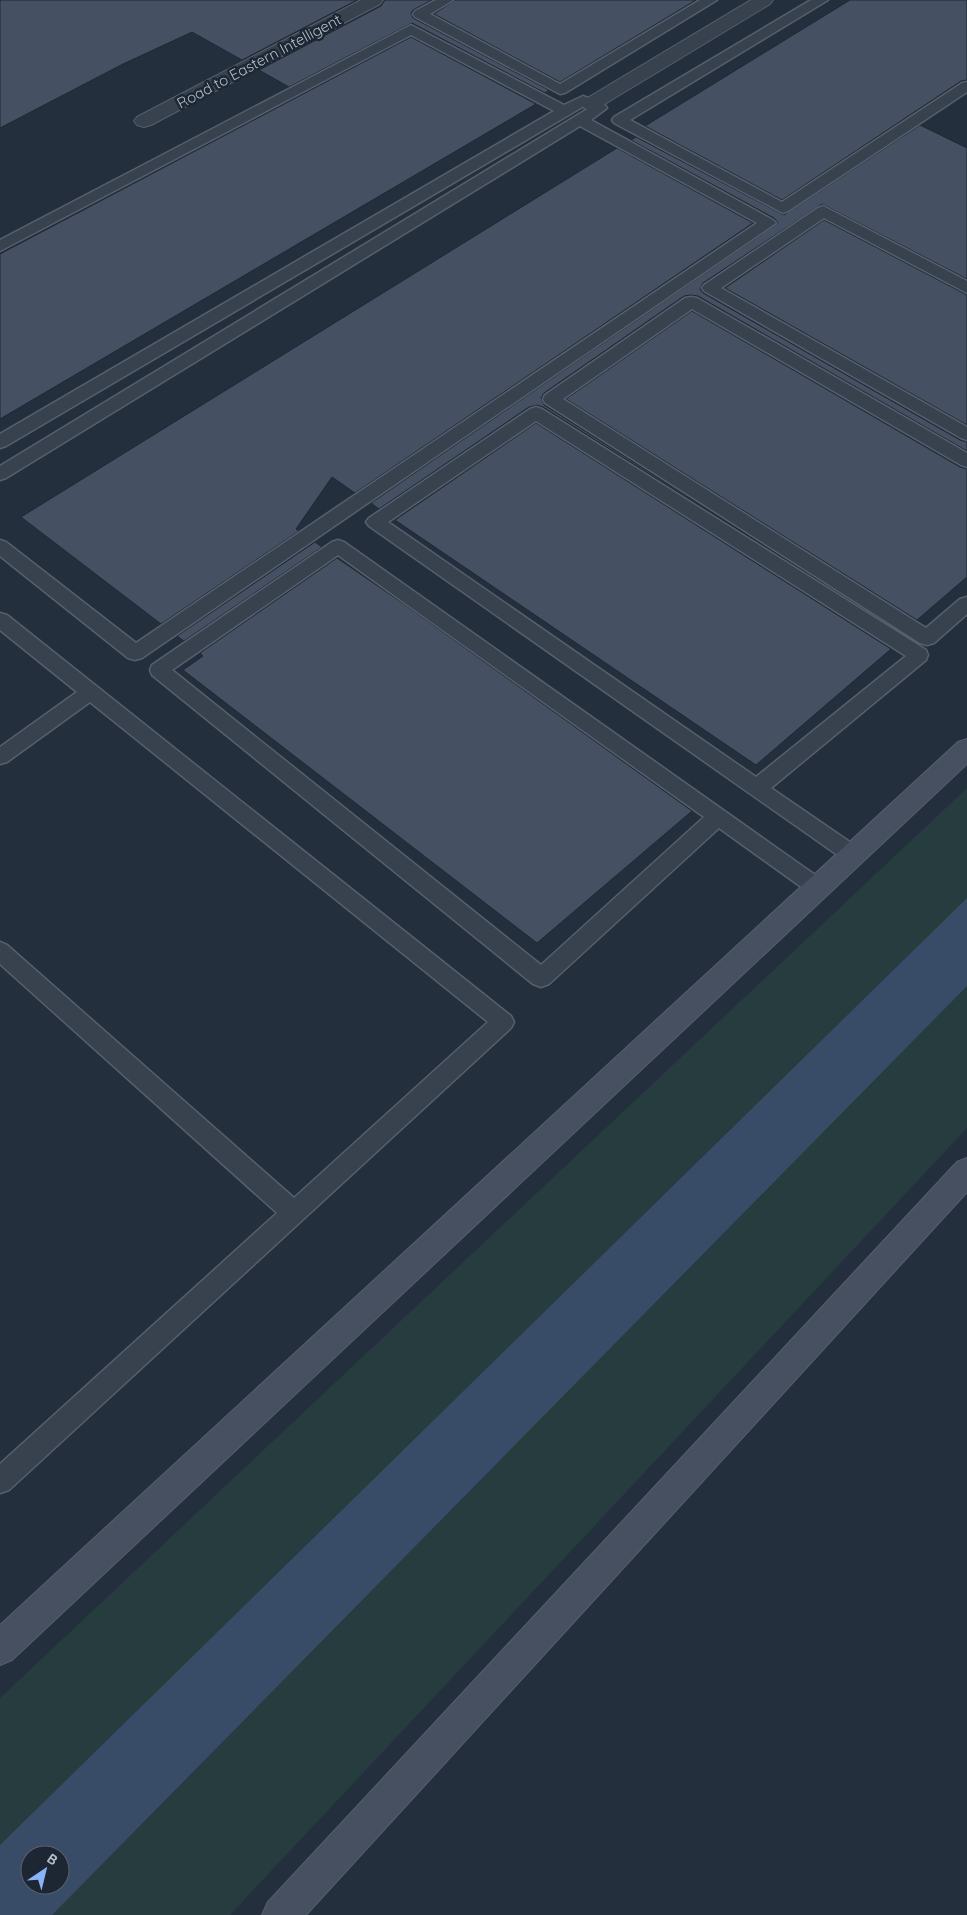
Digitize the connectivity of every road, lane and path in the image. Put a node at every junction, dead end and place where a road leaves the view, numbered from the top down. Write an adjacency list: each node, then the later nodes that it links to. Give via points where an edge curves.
1 (374, 0): 10 (street, Road to Eastern Intelligent)
2 (446, 0): 3 (lane, via 420,14 560,90)
3 (710, 0)
4 (764, 0): 7 (street)
5 (820, 0): 6 (lane, via 620,120 783,208)
6 (967, 86)
7 (591, 104): 8 (lane, via 583,100); 9 (lane, via 600,108)
8 (565, 111): 11 (lane, via 411,30); 14 (lane)
9 (580, 120): 16 (lane); 17 (lane, via 768,223 135,653)
10 (144, 121)
11 (0, 246)
12 (967, 288): 13 (lane, via 823,211 710,288)
13 (967, 434)
14 (0, 442)
15 (967, 461): 18 (lane, via 691,302 551,399 927,638)
16 (0, 474)
17 (0, 546)
18 (967, 604)
19 (0, 620): 20 (lane)
20 (90, 692): 22 (lane); 29 (lane, via 503,1022)
21 (967, 749): 25 (main road)
22 (0, 757)
23 (757, 788): 23 (lane, via 464,585 375,522 536,412 919,655); 25 (lane)
24 (719, 816): 24 (lane, via 338,546 158,670 541,978); 26 (lane)
25 (853, 855): 26 (main road)
26 (818, 888): 31 (main road)
27 (0, 951): 29 (lane)
28 (967, 1171): 32 (main road)
29 (294, 1212): 30 (lane)
30 (0, 1481)
31 (0, 1648)
32 (282, 1915)

